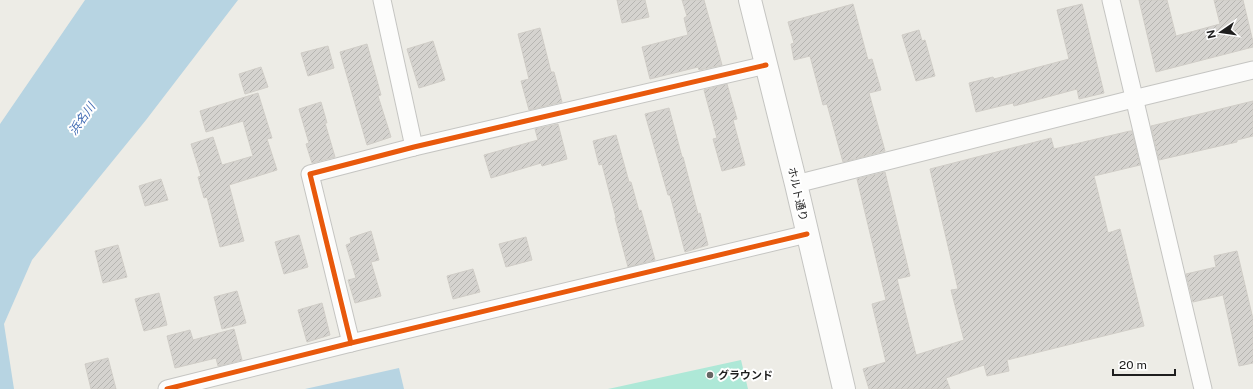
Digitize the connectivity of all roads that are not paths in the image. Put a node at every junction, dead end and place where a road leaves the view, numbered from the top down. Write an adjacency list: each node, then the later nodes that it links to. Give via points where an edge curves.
1 (382, 0): 7 (street)
2 (750, 0): 4 (street, ホルト通り)
3 (1111, 0): 6 (street)
4 (766, 64): 7 (street); 8 (street, ホルト通り)
5 (1253, 70): 6 (street)
6 (1133, 99): 8 (street); 13 (street)
7 (414, 147): 10 (street, via 310,174)
8 (796, 184): 9 (street, ホルト通り)
9 (807, 234): 10 (street); 12 (street, ホルト通り)
10 (351, 343): 11 (street)
11 (167, 389)
12 (844, 389)
13 (1203, 389)

